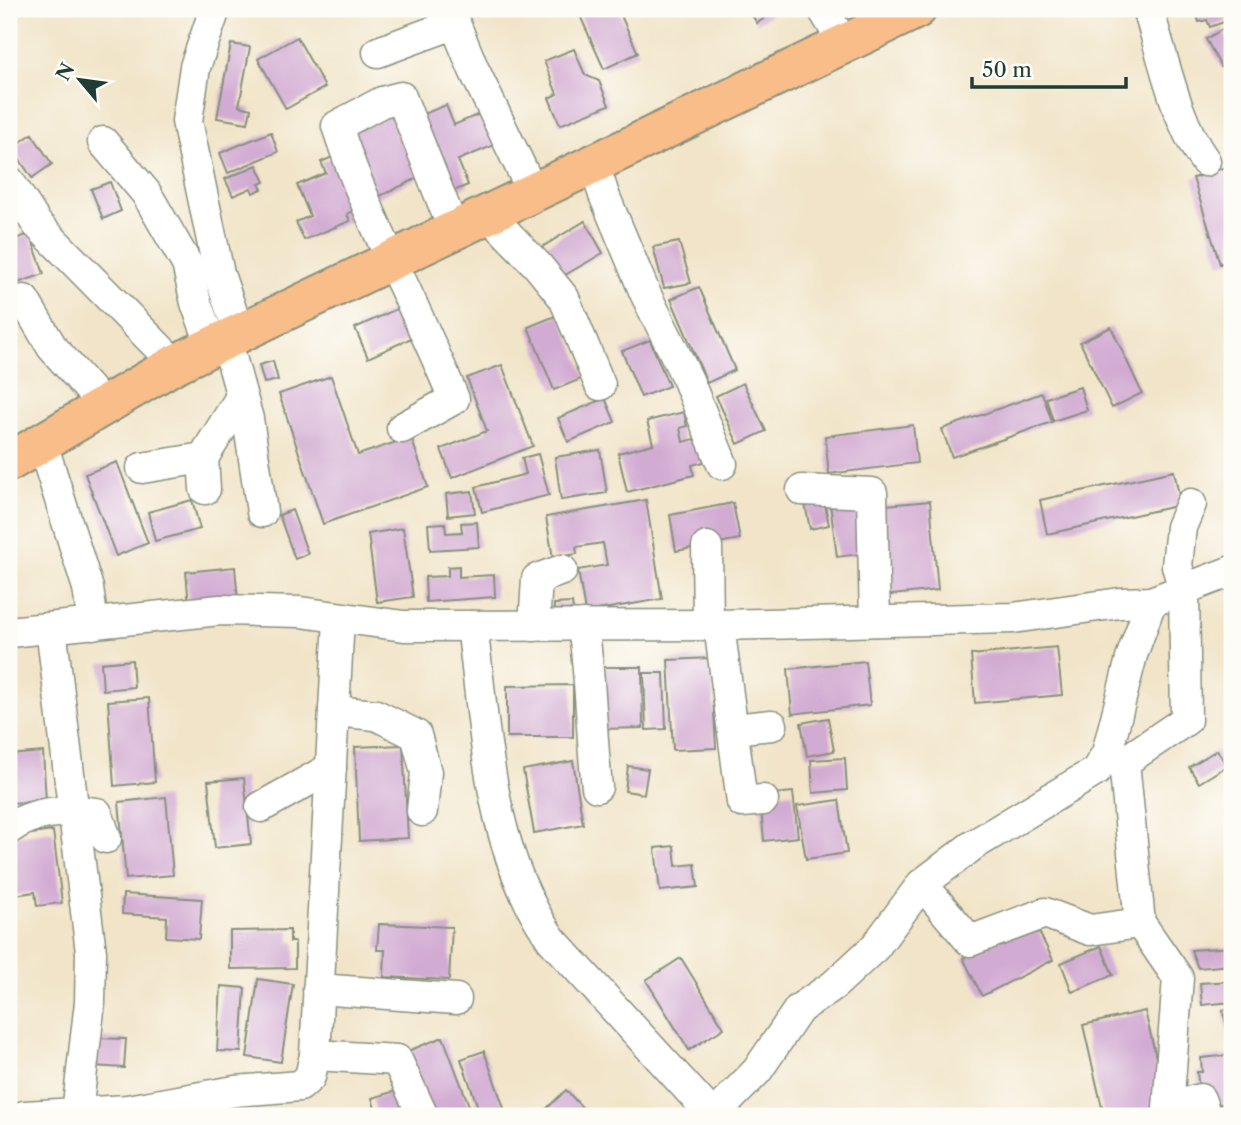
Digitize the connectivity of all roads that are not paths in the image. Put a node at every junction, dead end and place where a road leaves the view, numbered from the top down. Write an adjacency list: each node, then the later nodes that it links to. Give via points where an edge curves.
1 (215, 9): 17 (street, via 195,67 187,121 219,274)
2 (823, 9): 6 (street)
3 (917, 9): 6 (main road)
4 (1148, 9): 9 (street, via 1173,89)
5 (452, 17): 7 (street); 12 (street)
6 (844, 44): 10 (main road)
7 (378, 52)
8 (103, 142): 17 (street, via 146,193 187,264 196,303)
9 (1205, 161)
10 (594, 164): 12 (main road); 26 (street, via 645,293)
11 (9, 181): 18 (street, via 37,224)
12 (533, 193): 13 (main road)
13 (488, 215): 14 (main road); 19 (street, via 564,298)
14 (454, 230): 15 (main road); 15 (street, via 401,97 382,102 337,126)
15 (392, 260): 17 (main road); 22 (street, via 454,399)
16 (24, 300): 21 (street, via 52,347)
17 (226, 339): 18 (main road); 20 (street)
18 (175, 364): 21 (main road)
19 (600, 385)
20 (241, 397): 24 (street); 31 (street)
21 (104, 406): 23 (main road)
22 (402, 428)
23 (42, 443): 25 (main road); 39 (street, via 88,588)
24 (203, 458): 27 (street); 28 (street)
25 (9, 462)
26 (722, 464)
27 (142, 468)
28 (205, 489)
29 (802, 490): 38 (street, via 872,493)
30 (1191, 504): 35 (street, via 1178,543 1177,566)
31 (262, 512)
32 (707, 547): 41 (street)
33 (562, 570): 43 (street, via 537,579)
34 (1232, 571): 35 (street)
35 (1184, 589): 36 (street); 58 (street, via 1185,720 1124,762)
36 (1151, 602): 38 (street, via 1013,618); 57 (street, via 1107,753 1096,771 972,846)
37 (339, 619): 39 (street, via 300,612 220,610); 42 (street, via 404,626); 46 (street)
38 (875, 621): 41 (street)
39 (93, 624): 44 (street)
40 (583, 625): 41 (street); 43 (street); 50 (street)
41 (714, 625): 48 (street)
42 (472, 626): 43 (street); 66 (street, via 499,826 532,911 551,939)
43 (534, 626)
44 (51, 628): 45 (street); 53 (street)
45 (9, 632)
46 (334, 711): 49 (street); 54 (street, via 376,715 416,735 426,772)
47 (772, 725): 48 (street)
48 (733, 729): 51 (street, via 742,802)
49 (331, 768): 52 (street); 59 (street)
50 (597, 787)
51 (763, 800)
52 (261, 807)
53 (73, 810): 55 (street, via 20,821); 56 (street, via 97,813); 62 (street, via 91,952)
54 (422, 811)
55 (9, 829)
56 (106, 838)
57 (922, 884): 58 (street, via 970,941 1045,913 1090,930); 66 (street, via 875,947 834,985 799,1009 757,1071)
58 (1140, 923): 67 (street, via 1178,978 1168,1108 1200,1099)
59 (318, 989): 60 (street); 61 (street)
60 (456, 999)
61 (315, 1055): 63 (street, via 310,1077 300,1086 235,1091); 65 (street, via 397,1060)
62 (77, 1113): 63 (street); 64 (street)
63 (127, 1113)
64 (24, 1116)
65 (423, 1116)
66 (713, 1116)
67 (1206, 1116)

